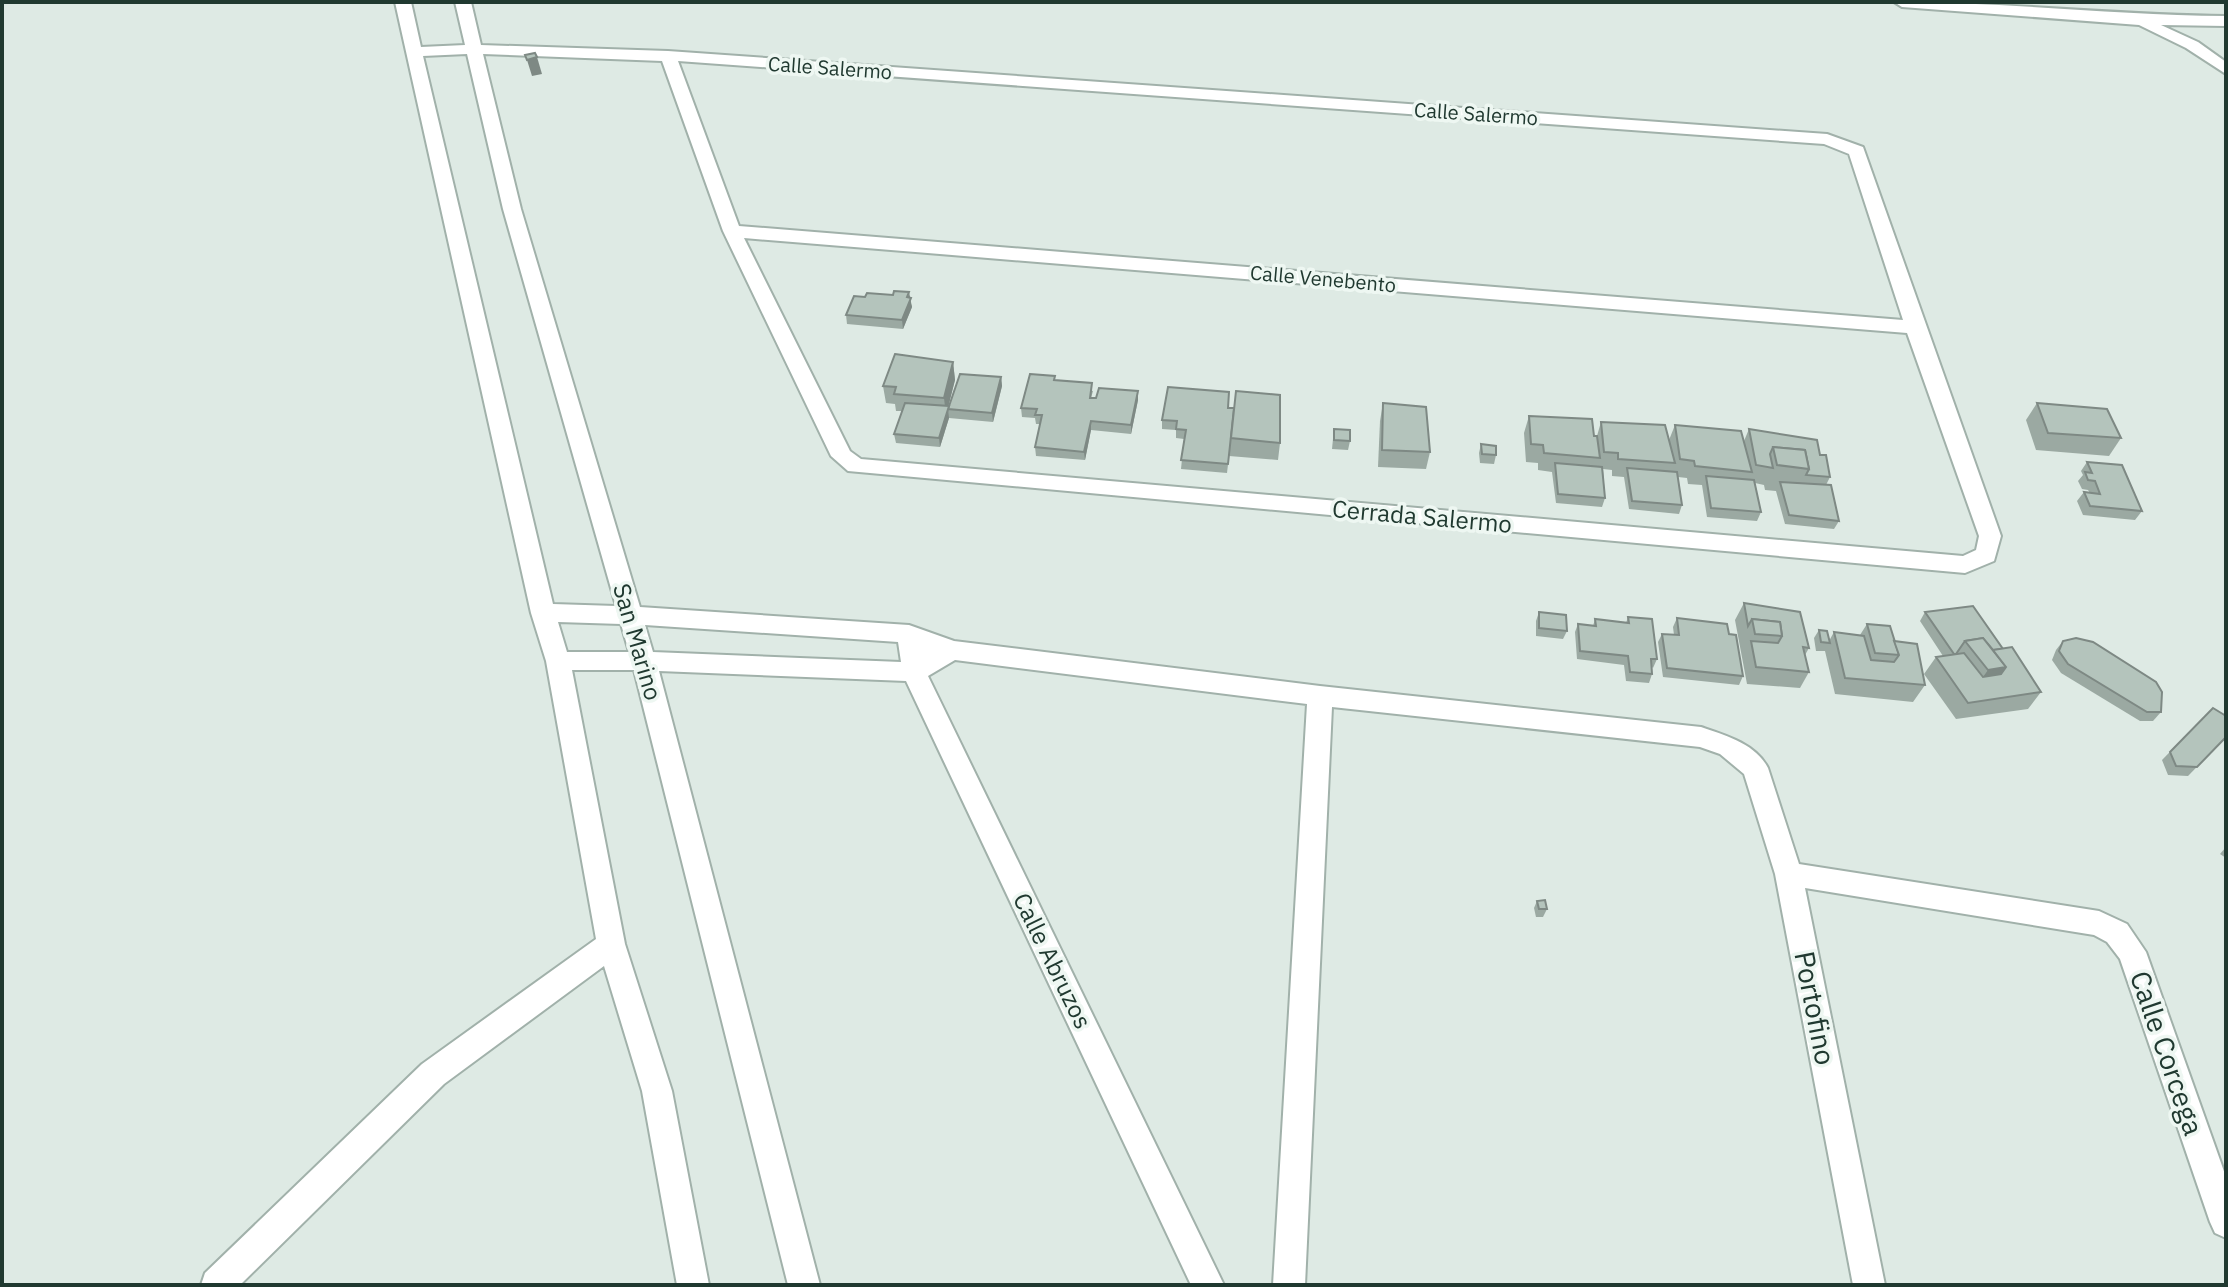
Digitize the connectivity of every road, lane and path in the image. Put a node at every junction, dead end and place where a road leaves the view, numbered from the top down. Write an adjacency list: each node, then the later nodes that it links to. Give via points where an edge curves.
1 (403, 2): 7 (street)
2 (463, 2): 6 (street, San Marino)
3 (1902, 2): 4 (street)
4 (2137, 20): 5 (street); 9 (street, via 2192,45)
5 (2226, 21)
6 (474, 49): 7 (street, Calle Salermo); 8 (street, Calle Salermo); 14 (street, San Marino, via 512,209)
7 (415, 52): 13 (street)
8 (668, 56): 10 (street); 11 (street, Calle Salermo, via 1827,139 1857,151)
9 (2226, 69)
10 (732, 231): 11 (street, Calle Venebento); 12 (street, Cerrada Salermo, via 842,456 856,466 1965,565)
11 (1915, 327): 12 (street, Calle Salermo, via 1990,536)
12 (1986, 555)
13 (543, 613): 14 (street); 17 (street)
14 (629, 615): 15 (street); 18 (street, San Marino)
15 (909, 634): 16 (street); 19 (street, Calle Abruzos)
16 (952, 650): 19 (street); 20 (street)
17 (558, 661): 18 (street); 22 (street)
18 (644, 661): 19 (street); 26 (street, San Marino)
19 (914, 672): 27 (street, Calle Abruzos)
20 (1320, 696): 21 (street, Portofino, via 1701,737 1729,747 1755,768); 28 (street)
21 (1789, 874): 23 (street, Calle Corcega, via 2099,923 2117,933 2132,952); 29 (street, Portofino)
22 (611, 944): 24 (street, via 433,1074); 25 (street, via 657,1091)
23 (2226, 1222)
24 (217, 1285)
25 (693, 1285)
26 (804, 1285)
27 (1208, 1285)
28 (1289, 1285)
29 (1869, 1285)

